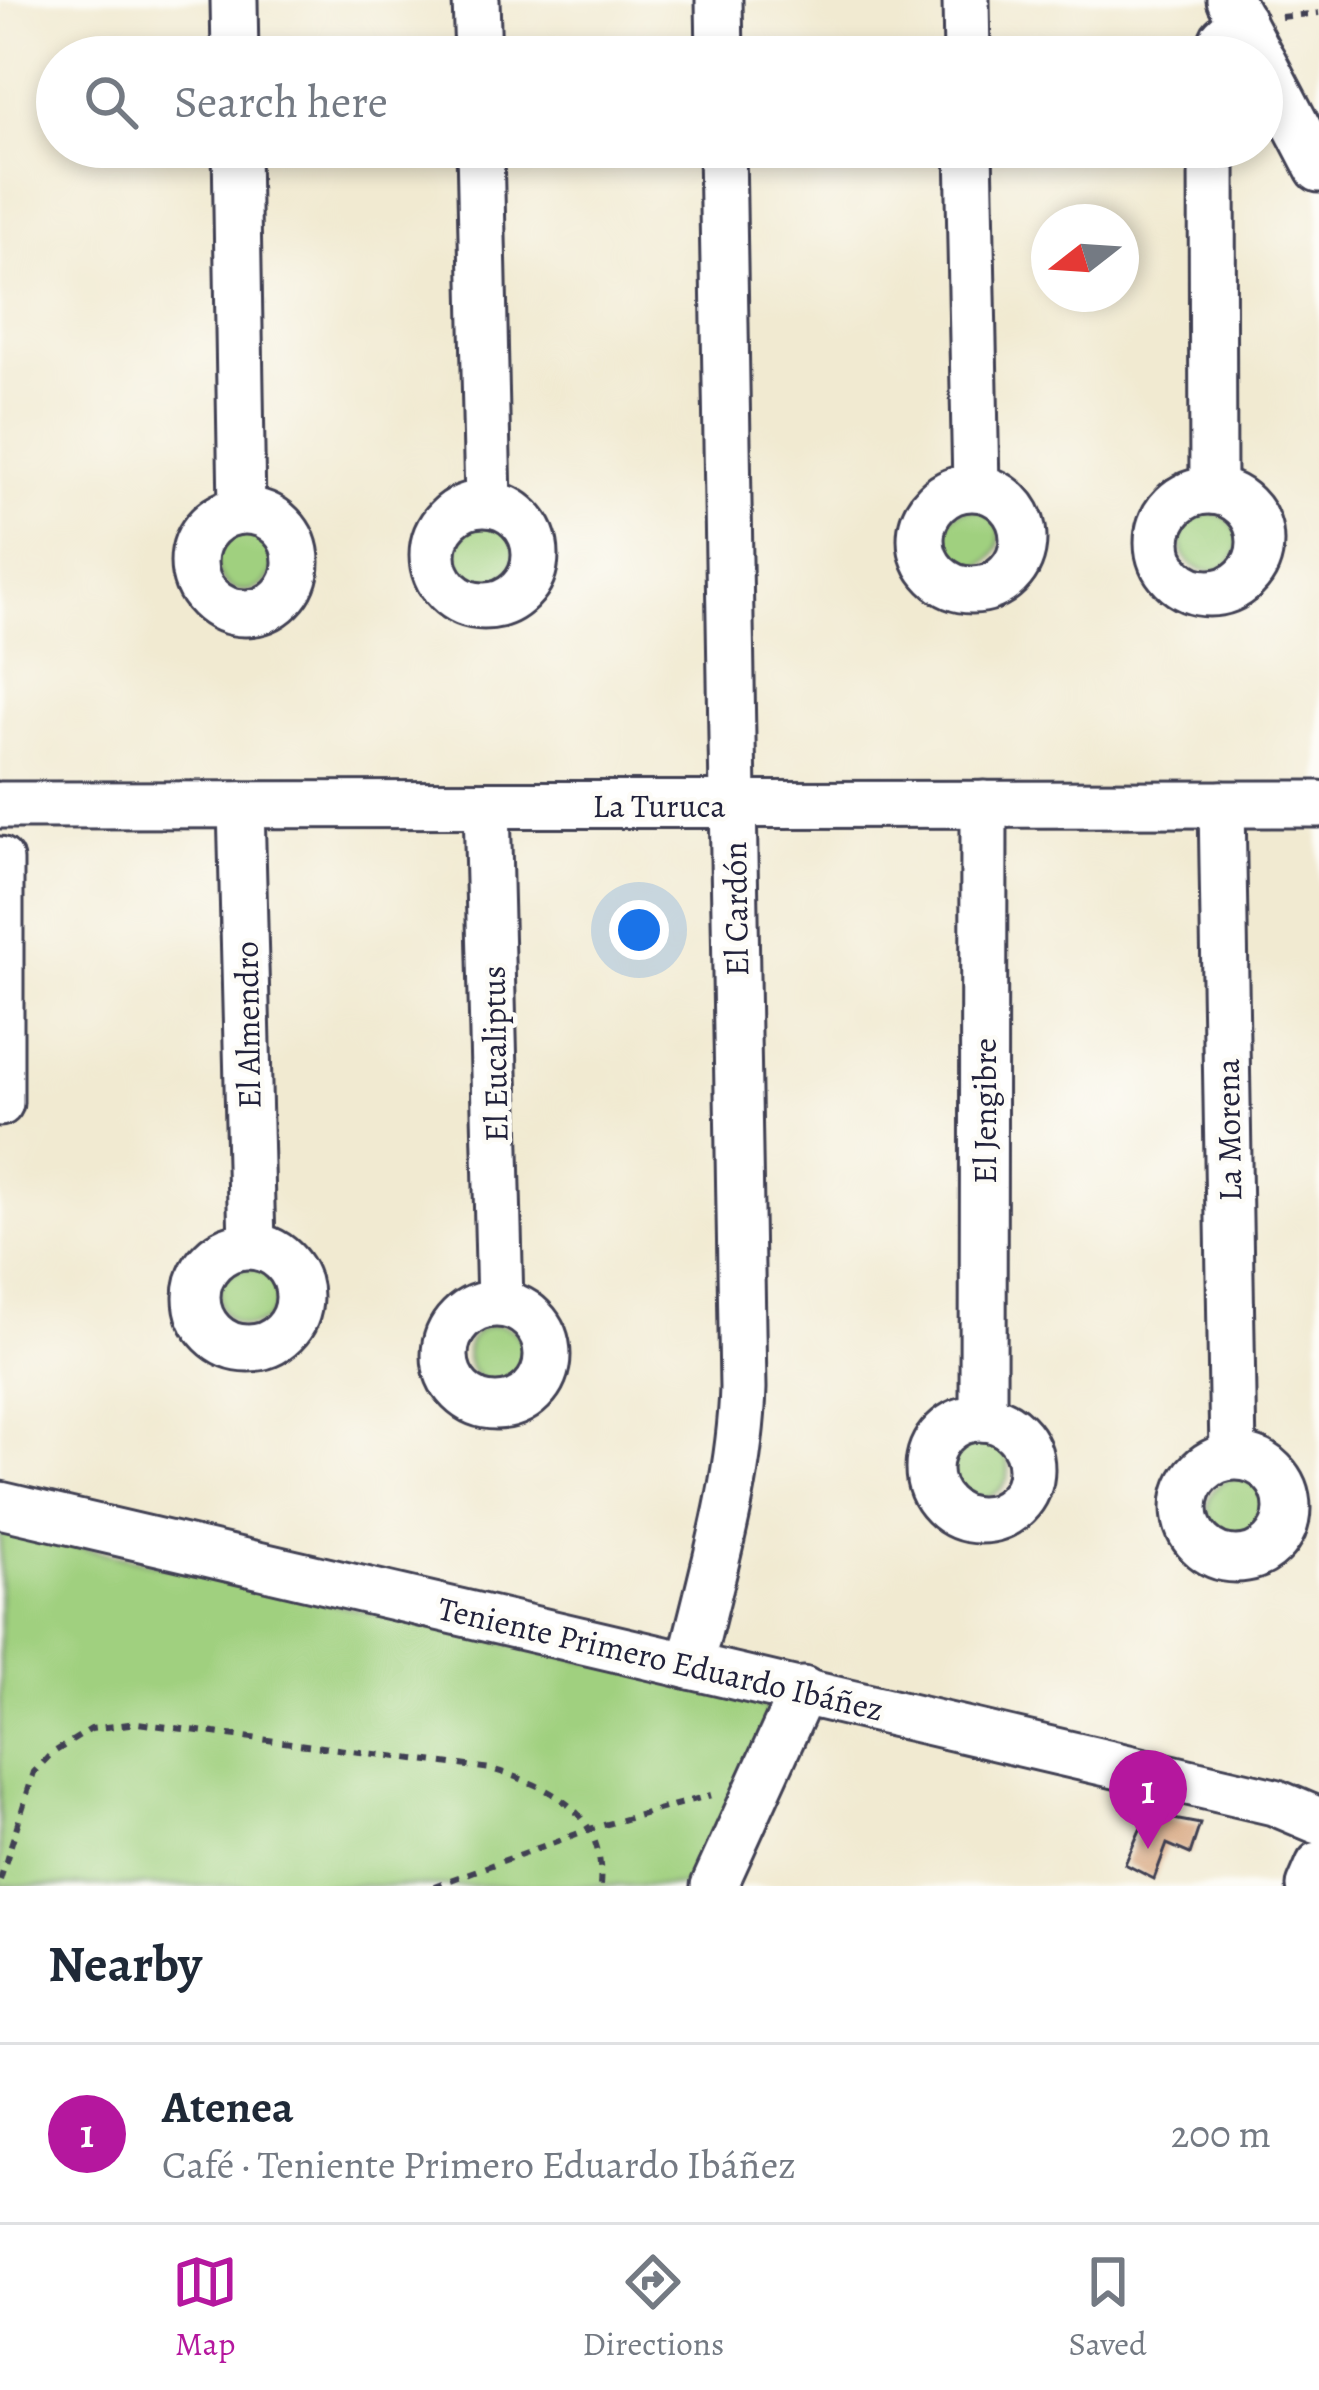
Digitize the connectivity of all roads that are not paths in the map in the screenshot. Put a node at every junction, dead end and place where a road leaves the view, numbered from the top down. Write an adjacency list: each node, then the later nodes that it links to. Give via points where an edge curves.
1 (234, 0): 5 (street)
2 (476, 0): 6 (street)
3 (719, 0): 7 (street)
4 (966, 0): 8 (street)
5 (235, 36)
6 (477, 36)
7 (720, 36)
8 (967, 36)
9 (1283, 109): 15 (street)
10 (236, 168): 19 (street)
11 (480, 168): 18 (street)
12 (722, 168): 25 (street, El Cardón)
13 (969, 168): 16 (street)
14 (1212, 168): 17 (street)
15 (1319, 170)
16 (976, 488)
17 (1214, 490)
18 (488, 503)
19 (242, 510)
20 (1222, 804): 21 (street, La Turuca); 26 (street, La Turuca); 32 (street, La Morena)
21 (1319, 804)
22 (0, 805): 23 (street, La Turuca)
23 (241, 805): 24 (street, La Turuca); 29 (street, El Almendro)
24 (488, 805): 25 (street, La Turuca); 30 (street, El Eucaliptus)
25 (732, 805): 26 (street, La Turuca); 34 (street, El Cardón, via 742,1431)
26 (984, 805): 31 (street, El Jengibre)
27 (0, 860): 28 (street)
28 (0, 1103)
29 (252, 1246)
30 (500, 1303)
31 (983, 1418)
32 (1233, 1456)
33 (0, 1505): 34 (street, Teniente Primero Eduardo Ibáñez)
34 (690, 1666): 35 (street, Teniente Primero Eduardo Ibáñez)
35 (802, 1690): 36 (street, Teniente Primero Eduardo Ibáñez, via 1274,1802); 38 (street)
36 (1319, 1821)
37 (1319, 1865): 39 (street)
38 (714, 1886)
39 (1310, 1886)

